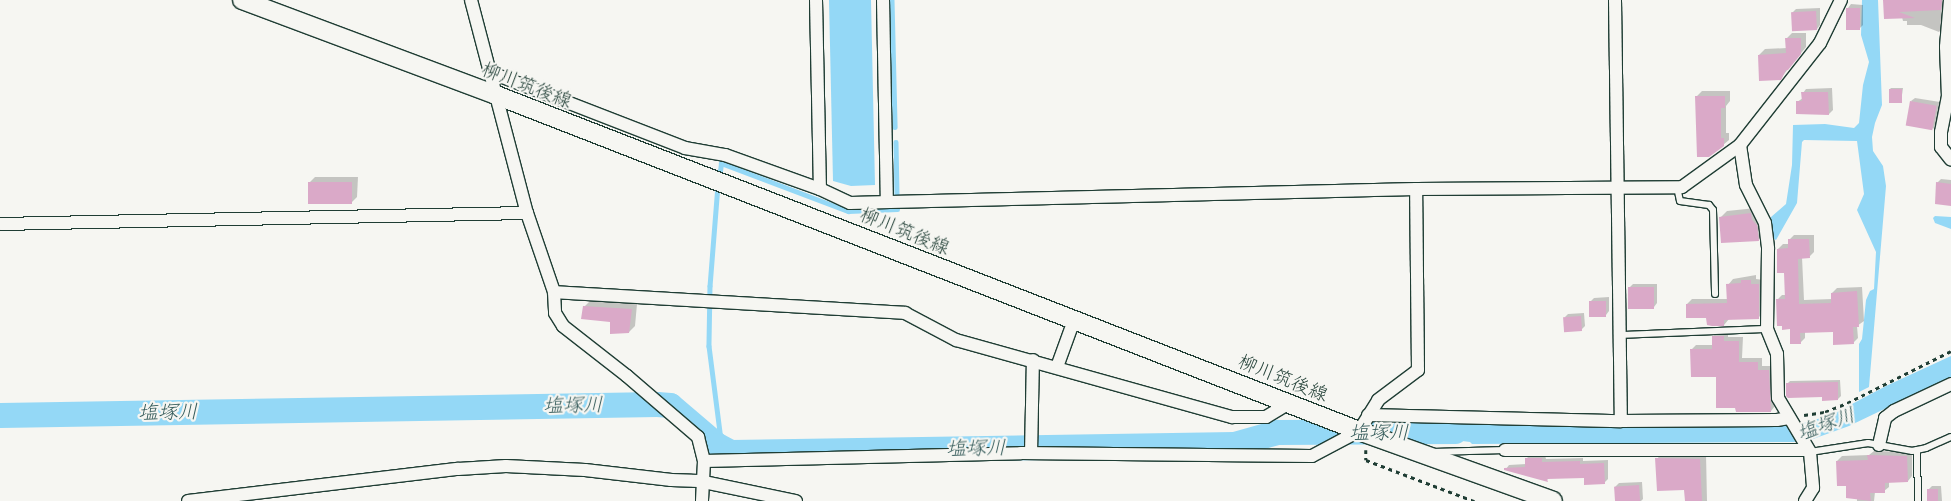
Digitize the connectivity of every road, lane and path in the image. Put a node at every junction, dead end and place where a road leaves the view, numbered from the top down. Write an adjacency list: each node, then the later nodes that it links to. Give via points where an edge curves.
1 (242, 0): 9 (main road, 柳川筑後線)
2 (471, 0): 8 (street)
3 (816, 0): 13 (street)
4 (883, 0): 16 (street)
5 (1615, 0): 14 (street)
6 (1841, 0): 10 (street, via 1820,42)
7 (1950, 0): 11 (street, via 1946,47 1948,96 1941,147)
8 (492, 73): 9 (street); 13 (street, via 685,148 725,155)
9 (496, 95): 17 (street); 21 (main road, 柳川筑後線)
10 (1740, 145): 12 (street, via 1700,176); 22 (street, via 1746,185 1765,223 1768,249)
11 (1951, 160)
12 (1677, 187): 14 (street); 20 (lane, via 1680,201 1709,205 1713,210)
13 (820, 188): 16 (street, via 850,203)
14 (1619, 188): 15 (street); 23 (street)
15 (1416, 189): 16 (street); 29 (street, via 1418,370 1378,400)
16 (886, 202)
17 (527, 213): 18 (street); 19 (street)
18 (0, 224)
19 (554, 292): 25 (street, via 905,313 956,340); 40 (street, via 555,313 563,326 698,437)
20 (1715, 294)
21 (1074, 320): 26 (street); 28 (main road, 柳川筑後線)
22 (1767, 329): 23 (lane); 30 (street, via 1777,354 1778,398)
23 (1621, 335): 31 (street)
24 (1951, 351): 30 (path, via 1840,406)
25 (1033, 360): 26 (street); 39 (street)
26 (1057, 367): 28 (street, via 1232,417 1266,418)
27 (1951, 384): 34 (street, via 1885,418)
28 (1289, 403): 32 (main road, 柳川筑後線)
29 (1368, 415): 31 (street); 32 (street)
30 (1791, 420): 31 (street); 35 (street)
31 (1621, 421)
32 (1363, 432): 38 (main road, 柳川筑後線); 39 (street, via 1312,456); 45 (path, via 1366,460)
33 (1951, 437): 37 (lane)
34 (1879, 445): 35 (lane, via 1868,443); 37 (lane)
35 (1808, 449): 36 (street); 47 (street, via 1812,488)
36 (1505, 450): 38 (lane)
37 (1917, 450): 48 (lane)
38 (1416, 452): 46 (main road, 柳川筑後線)
39 (1031, 453): 40 (street)
40 (704, 461): 41 (street)
41 (703, 482): 42 (street, via 506,466); 43 (street); 44 (street)
42 (188, 501)
43 (702, 501)
44 (796, 501)
45 (1474, 501)
46 (1553, 501)
47 (1805, 501)
48 (1918, 501)

